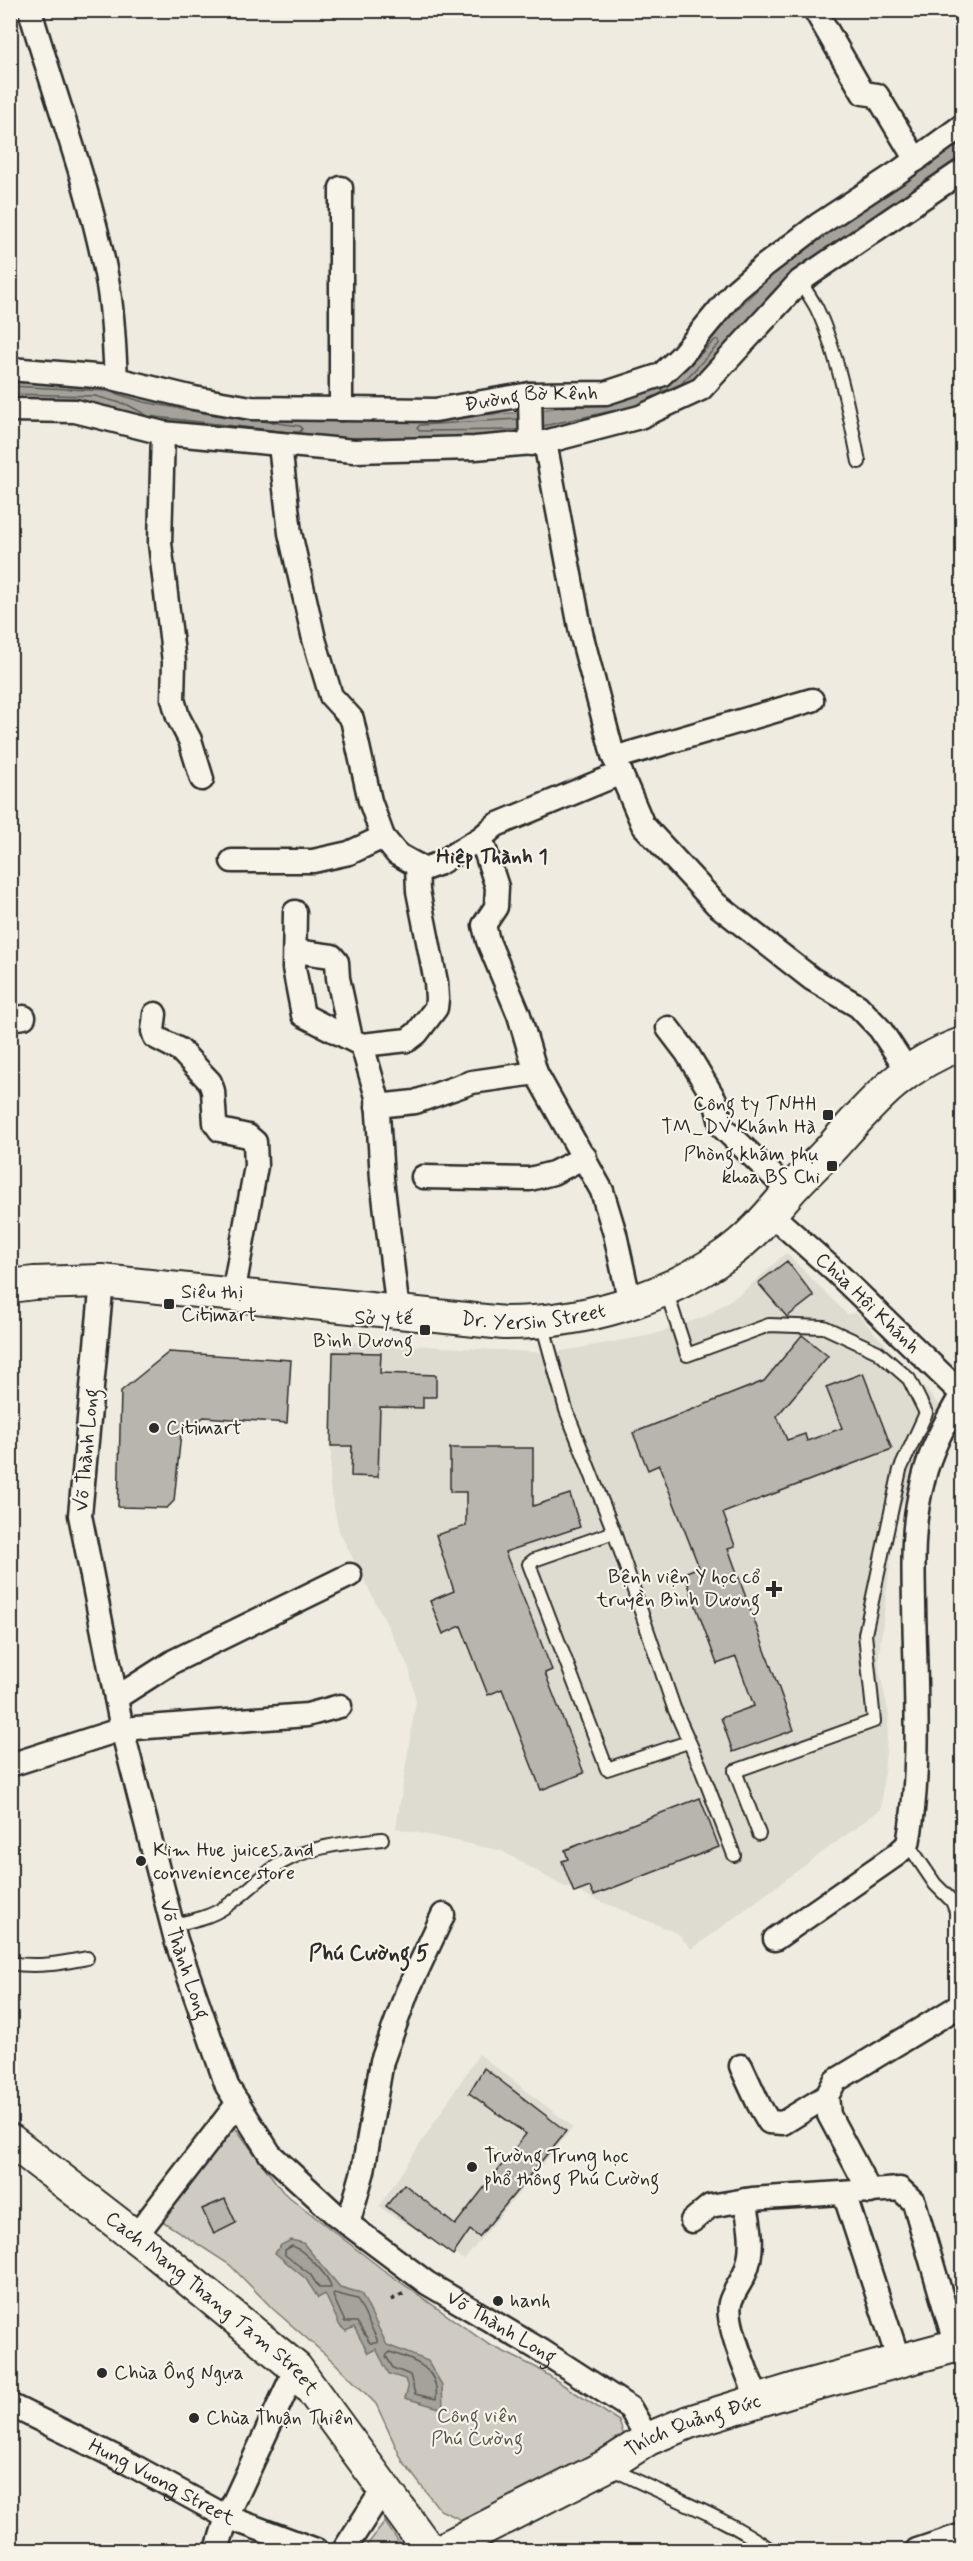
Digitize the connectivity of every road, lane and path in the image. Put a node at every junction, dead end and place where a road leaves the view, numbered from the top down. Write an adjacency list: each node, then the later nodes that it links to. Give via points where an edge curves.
1 (30, 10): 9 (street, via 92,213 106,274)
2 (815, 10): 4 (street, via 863,93 877,94)
3 (963, 126): 4 (street, Đường Bờ Kênh)
4 (916, 160): 10 (street, Đường Bờ Kênh, via 764,266 735,291 661,375 606,393)
5 (963, 171): 7 (street)
6 (341, 188): 12 (street)
7 (800, 281): 14 (street, via 701,389 640,417); 16 (lane, via 817,308 829,343)
8 (10, 369): 9 (street, Đường Bờ Kênh)
9 (116, 379): 12 (street, Đường Bờ Kênh, via 251,408)
10 (530, 399): 12 (street, Đường Bờ Kênh, via 435,410); 14 (street)
11 (10, 410): 13 (street, via 75,411)
12 (340, 410)
13 (163, 433): 15 (street); 19 (street, via 160,543 174,662 173,699)
14 (536, 441): 15 (street, via 475,448 354,451); 18 (street)
15 (280, 445): 20 (street, via 290,533 314,639 332,696 352,719 370,801)
16 (859, 462)
17 (812, 700): 18 (street)
18 (617, 765): 21 (street, via 496,825); 30 (street, via 643,825 716,904 813,979 858,1006 880,1029)
19 (202, 779)
20 (383, 837): 22 (street, via 349,853 313,861); 23 (street, via 397,854)
21 (481, 838): 23 (street, via 438,864 424,869); 31 (street, via 497,887 496,907 484,925 519,1015)
22 (232, 861)
23 (417, 865): 28 (street, via 418,891 436,981 436,1008 408,1040)
24 (295, 912): 25 (street)
25 (295, 951): 28 (street, via 294,968 303,1015); 28 (street, via 332,956 337,963)
26 (155, 1014): 39 (street, via 156,1037 180,1050 210,1082 215,1123 220,1130 248,1136 255,1142 256,1166)
27 (668, 1028): 35 (street, Chùa Hội Khánh, via 715,1100 722,1127)
28 (357, 1042): 32 (street)
29 (963, 1044): 30 (main road, Dr. Yersin Street, via 937,1053)
30 (908, 1071): 35 (main road, Dr. Yersin Street, via 883,1091)
31 (536, 1073): 32 (street, via 483,1079 415,1102); 33 (street)
32 (377, 1106): 41 (street)
33 (585, 1157): 34 (street, via 530,1179); 40 (street, via 602,1191)
34 (423, 1177)
35 (780, 1203): 38 (main road, Dr. Yersin Street, via 728,1253); 43 (street, Chùa Hội Khánh, via 837,1274)
36 (102, 1281): 37 (main road, Dr. Yersin Street); 39 (main road, Dr. Yersin Street); 46 (street, Võ Thành Long, via 80,1515)
37 (10, 1286)
38 (666, 1290): 40 (main road, Dr. Yersin Street); 51 (lane, via 687,1355 769,1325 824,1327 878,1352 909,1379 926,1413 900,1470 865,1634 874,1721 735,1772)
39 (233, 1295): 41 (main road, Dr. Yersin Street)
40 (630, 1303): 42 (main road, Dr. Yersin Street)
41 (398, 1312): 42 (main road, Dr. Yersin Street)
42 (543, 1323): 44 (lane, via 566,1410)
43 (962, 1394): 53 (street, via 940,1433 923,1480 915,1523 915,1769)
44 (614, 1532): 49 (lane); 49 (lane, via 529,1564 607,1769)
45 (350, 1575): 46 (street, via 174,1660)
46 (116, 1698): 48 (street, Võ Thành Long)
47 (340, 1706): 48 (street, via 308,1715)
48 (122, 1729): 50 (street); 56 (street, Võ Thành Long)
49 (688, 1742): 54 (lane)
50 (10, 1765)
51 (759, 1834)
52 (382, 1839): 56 (lane, via 318,1847 302,1853 268,1872 210,1916)
53 (908, 1844): 57 (street); 60 (lane, via 956,1911)
54 (734, 1855)
55 (443, 1916): 69 (street, via 407,1992 382,2061 363,2171)
56 (172, 1925): 63 (street, Võ Thành Long, via 227,2086)
57 (775, 1939)
58 (87, 1958): 59 (lane, via 46,1965)
59 (11, 1963)
60 (956, 2008): 62 (street, via 836,2081)
61 (741, 2066): 62 (street, via 769,2122 783,2123)
62 (827, 2096): 65 (street, via 829,2115)
63 (238, 2103): 69 (street, Võ Thành Long, via 270,2154); 70 (street)
64 (10, 2140): 70 (main road, Cach Mang Thang Tam Street)
65 (870, 2192): 66 (street); 71 (street, via 900,2189 914,2202)
66 (844, 2193): 67 (street); 72 (street)
67 (745, 2200): 68 (street, via 710,2206); 74 (street, via 751,2253 730,2304 731,2321)
68 (692, 2221)
69 (348, 2224): 76 (street, Võ Thành Long, via 427,2283 630,2409)
70 (135, 2237): 73 (main road, Cach Mang Thang Tam Street)
71 (959, 2345): 72 (main road, Thích Quảng Đức)
72 (899, 2361): 74 (main road, Thích Quảng Đức)
73 (296, 2368): 78 (main road, Cach Mang Thang Tam Street); 79 (street)
74 (758, 2401): 76 (main road, Thích Quảng Đức)
75 (10, 2405): 79 (street, Hung Vuong Street)
76 (648, 2439): 77 (main road, Thích Quảng Đức)
77 (606, 2466): 85 (main road, Thích Quảng Đức); 86 (lane, via 713,2515)
78 (384, 2488): 83 (street); 84 (main road, Cach Mang Thang Tam Street)
79 (227, 2517): 81 (street); 82 (street, Hung Vuong Street)
80 (963, 2535): 87 (street)
81 (218, 2550)
82 (316, 2550)
83 (344, 2550)
84 (429, 2550)
85 (441, 2550)
86 (771, 2550)
87 (917, 2550)

